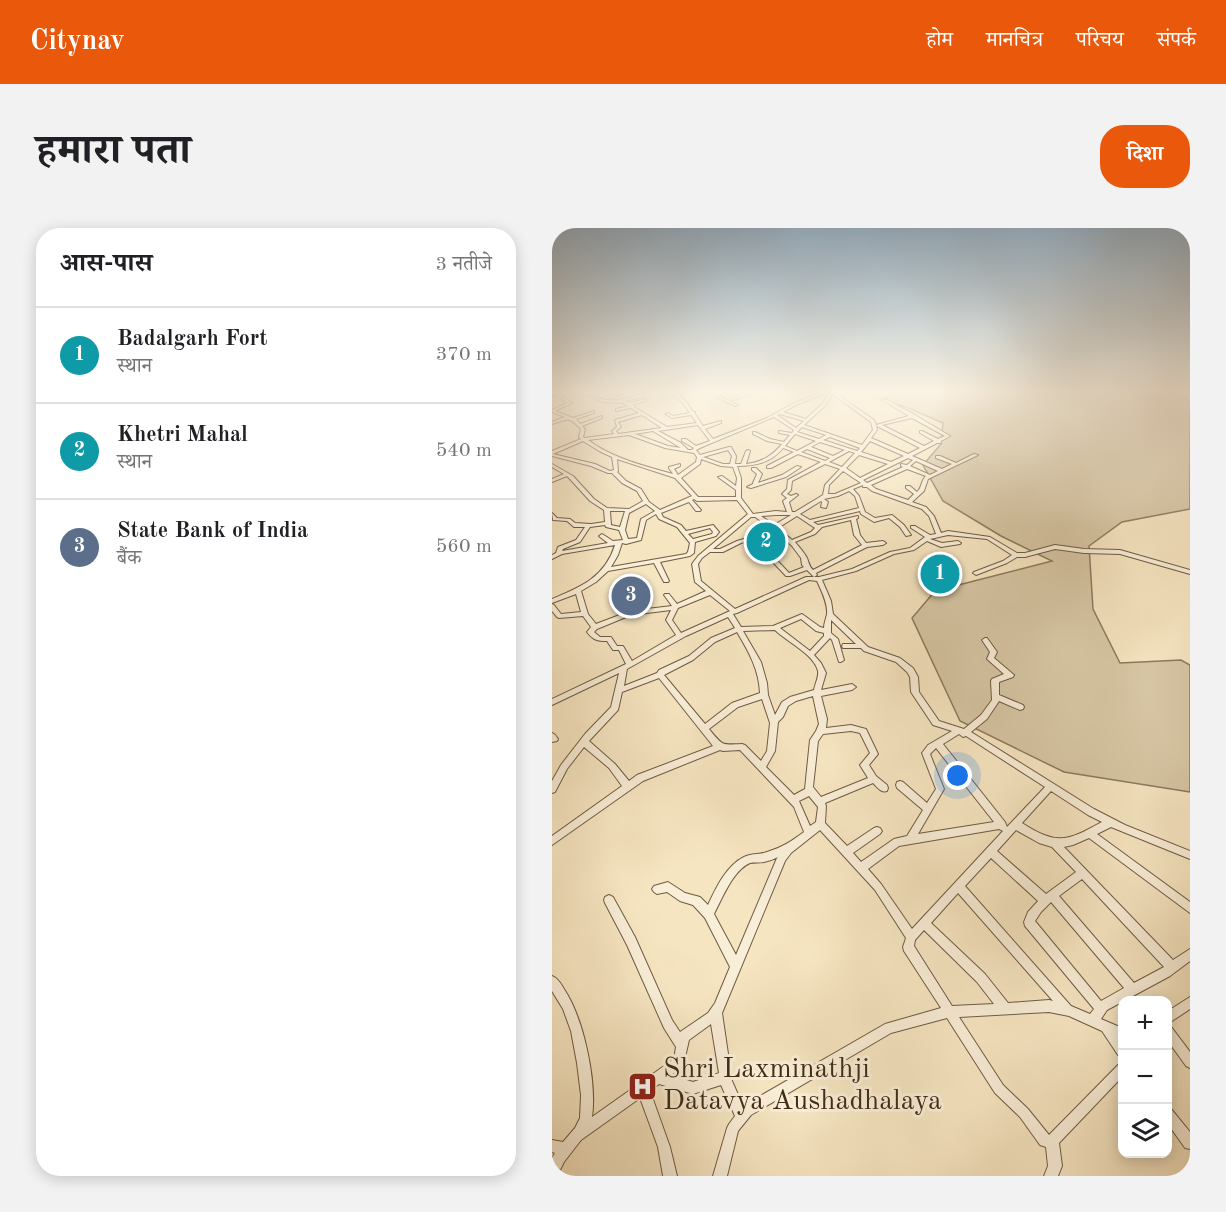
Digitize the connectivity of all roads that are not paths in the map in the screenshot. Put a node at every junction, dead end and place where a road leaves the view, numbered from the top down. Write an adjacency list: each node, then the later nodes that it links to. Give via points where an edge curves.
1 (582, 437): 17 (street)
2 (601, 437): 17 (street)
3 (639, 437): 28 (street)
4 (667, 437): 28 (street)
5 (679, 437): 32 (street)
6 (709, 437): 18 (street)
7 (721, 437): 18 (street)
8 (763, 437): 23 (street)
9 (790, 437): 23 (street)
10 (809, 437): 19 (street)
11 (826, 437): 19 (street)
12 (836, 437): 26 (street)
13 (902, 437): 27 (street)
14 (930, 437): 21 (street)
15 (947, 437): 21 (street)
16 (869, 439): 26 (street); 35 (street)
17 (585, 441): 24 (street); 33 (street)
18 (712, 441): 32 (street)
19 (819, 441): 25 (street); 30 (street)
20 (798, 442): 25 (street)
21 (939, 442): 27 (street)
22 (603, 445): 24 (street)
23 (784, 445): 31 (street); 37 (street)
24 (596, 447): 38 (street)
25 (808, 447): 31 (street); 40 (street)
26 (863, 447): 34 (street)
27 (924, 448): 35 (street)
28 (686, 450): 32 (street)
29 (748, 451): 48 (street)
30 (847, 451): 34 (street); 40 (street)
31 (798, 452): 42 (street); 43 (street)
32 (697, 453): 49 (street, via 721,465); 49 (street, via 729,448 734,456); 60 (street, via 698,463)
33 (552, 454): 57 (street)
34 (857, 454): 44 (street); 54 (street)
35 (908, 455): 41 (street); 44 (street)
36 (976, 455): 45 (street)
37 (773, 456): 42 (street); 48 (street)
38 (615, 457): 57 (street); 60 (street)
39 (938, 457): 45 (street)
40 (834, 458): 43 (street)
41 (916, 459): 52 (street); 56 (street)
42 (782, 460): 50 (street); 51 (street)
43 (826, 462): 54 (street); 55 (street)
44 (894, 463): 52 (street); 64 (street)
45 (955, 464): 56 (street)
46 (552, 465): 58 (street)
47 (678, 465): 60 (street, via 671,468)
48 (743, 465): 49 (street)
49 (733, 466): 68 (street)
50 (769, 467)
51 (799, 467): 55 (street); 63 (street, via 781,477)
52 (907, 467): 59 (street); 64 (street)
53 (754, 468): 63 (street, via 760,474)
54 (844, 469): 64 (street); 70 (street, via 827,485)
55 (809, 471): 81 (street, via 797,474 784,494 793,497 786,502)
56 (943, 471): 59 (street)
57 (614, 472): 73 (street, via 639,490)
58 (566, 474): 62 (street); 77 (street)
59 (929, 476): 69 (street)
60 (678, 477): 71 (street)
61 (720, 477): 68 (street)
62 (552, 481)
63 (755, 483): 65 (street)
64 (862, 483): 67 (street); 74 (street)
65 (749, 487)
66 (908, 487): 69 (street)
67 (850, 489): 70 (street); 76 (street)
68 (740, 490): 72 (street)
69 (917, 494): 74 (street)
70 (823, 497): 75 (street); 82 (street)
71 (692, 498): 72 (street); 79 (street); 80 (street)
72 (738, 498): 84 (street)
73 (646, 502): 78 (street); 80 (street)
74 (908, 503): 95 (street, via 928,512)
75 (824, 507)
76 (860, 508): 83 (street); 87 (street)
77 (607, 510): 78 (street); 88 (street)
78 (628, 510): 92 (street)
79 (698, 510)
80 (658, 512): 94 (street); 102 (street, via 644,519 640,538)
81 (790, 513): 82 (street); 84 (street)
82 (797, 514): 87 (street); 93 (street)
83 (867, 515): 86 (street); 97 (street, via 874,520 890,516)
84 (753, 516): 93 (street); 99 (street)
85 (553, 518): 89 (street)
86 (853, 518): 91 (street); 106 (street, via 857,535)
87 (809, 522): 91 (street)
88 (607, 523): 89 (street); 92 (street)
89 (589, 525): 108 (street, via 578,541 560,548)
90 (913, 526): 100 (street)
91 (818, 528): 103 (street)
92 (622, 529): 102 (street)
93 (772, 532): 103 (street); 107 (street, via 721,551)
94 (686, 533): 96 (street, via 711,526); 101 (street)
95 (939, 534): 100 (street); 110 (street, via 988,538)
96 (714, 535): 99 (street); 101 (street)
97 (908, 535)
98 (602, 536): 102 (street, via 610,543)
99 (723, 538): 107 (street)
100 (928, 538): 105 (street, via 941,546); 119 (street, via 912,549 892,553 854,570)
101 (692, 541): 109 (street)
102 (622, 542): 108 (street); 115 (street)
103 (791, 542): 119 (street)
104 (883, 543): 106 (street)
105 (958, 543)
106 (866, 545): 119 (street)
107 (709, 550): 112 (street)
108 (560, 553): 111 (street)
109 (691, 554): 112 (street); 114 (street)
110 (1016, 555): 116 (street, via 1055,547 1120,552); 117 (street)
111 (552, 556)
112 (700, 557): 123 (street, via 695,564 695,576)
113 (771, 557): 118 (street)
114 (656, 560): 115 (street); 120 (street)
115 (608, 568): 122 (street)
116 (1190, 572)
117 (976, 573)
118 (787, 574): 119 (street); 121 (street)
119 (813, 574): 121 (street); 130 (street, via 828,601)
120 (666, 581)
121 (794, 585): 128 (street)
122 (578, 591): 125 (street); 129 (street)
123 (710, 592): 127 (street); 128 (street)
124 (667, 595): 127 (street)
125 (552, 601)
126 (552, 606): 129 (street, via 559,615)
127 (675, 608): 131 (street, via 630,613); 135 (street, via 669,620)
128 (732, 613): 133 (street); 135 (street)
129 (585, 614): 131 (street)
130 (830, 615): 134 (street); 138 (street)
131 (595, 627): 141 (street, via 590,632 621,648)
132 (777, 627): 133 (street); 134 (street, via 802,616); 139 (street)
133 (738, 629): 142 (street, via 713,640); 146 (street, via 761,669)
134 (828, 633): 139 (street); 140 (street, via 835,639)
135 (680, 636): 141 (street)
136 (985, 640): 147 (street, via 994,652 990,659 1010,674 994,681)
137 (845, 646): 138 (street)
138 (862, 646): 155 (street, via 905,665 914,677 915,692 936,723)
139 (811, 654): 145 (street, via 822,673)
140 (842, 660)
141 (627, 666): 144 (street); 148 (street)
142 (660, 675): 144 (street); 153 (street)
143 (852, 687): 145 (street)
144 (620, 690): 156 (street, via 613,712)
145 (817, 693): 149 (street); 154 (street)
146 (764, 695): 150 (street); 153 (street, via 738,704)
147 (996, 697): 151 (street); 155 (street, via 984,717)
148 (552, 702)
149 (787, 702): 150 (street); 152 (street)
150 (768, 706): 152 (street)
151 (1020, 707)
152 (774, 724): 159 (street, via 771,751)
153 (704, 729): 158 (street)
154 (823, 731): 160 (street, via 862,731 874,754 864,765); 166 (street, via 814,740)
155 (960, 733): 157 (street); 163 (street, via 969,734)
156 (584, 742): 162 (street, via 612,766); 165 (street)
157 (937, 743): 169 (street, via 926,753 940,786); 172 (street)
158 (719, 747): 159 (street, via 742,747); 162 (street, via 654,771)
159 (762, 766): 167 (street)
160 (873, 779): 164 (street); 168 (street)
161 (900, 785): 169 (street)
162 (627, 786): 177 (street)
163 (1050, 787): 170 (street); 172 (street)
164 (884, 788)
165 (552, 789)
166 (810, 791): 167 (street); 168 (street)
167 (793, 800): 174 (street)
168 (819, 802): 171 (street, via 823,810)
169 (928, 809): 176 (street)
170 (1111, 822): 175 (street); 182 (street)
171 (820, 824): 174 (street); 181 (street)
172 (1008, 827): 176 (street); 178 (street); 180 (street)
173 (877, 831): 181 (street)
174 (809, 834): 179 (street)
175 (1090, 834): 178 (street); 189 (street)
176 (910, 840): 183 (street, via 893,844)
177 (552, 841)
178 (1055, 844): 184 (street)
179 (788, 850): 190 (street, via 742,864); 194 (street)
180 (990, 851): 185 (street); 187 (street)
181 (846, 852): 183 (street)
182 (1190, 855)
183 (861, 868): 192 (street, via 883,893)
184 (1083, 873): 187 (street); 195 (street)
185 (958, 886): 191 (street); 201 (street)
186 (657, 889): 190 (street, via 668,887 683,898 695,900)
187 (1049, 898): 197 (street); 200 (street, via 1031,916 1030,924)
188 (609, 900): 209 (street)
189 (1190, 908)
190 (709, 914): 194 (street)
191 (924, 923): 192 (street); 199 (street, via 981,978)
192 (911, 937): 202 (street, via 910,952)
193 (1190, 954): 195 (street)
194 (736, 967): 203 (street)
195 (1172, 967): 197 (street)
196 (552, 981): 218 (street, via 569,1009 580,1051 587,1110)
197 (1133, 990): 200 (street)
198 (1190, 1003): 204 (street)
199 (1005, 1008): 201 (street, via 1039,1005); 202 (street)
200 (1100, 1008): 205 (street)
201 (1068, 1010): 205 (street)
202 (949, 1012): 216 (street, via 889,1028); 219 (street, via 999,1089 1043,1138)
203 (716, 1013): 209 (street, via 687,1034); 214 (street)
204 (1172, 1014)
205 (1092, 1021): 206 (street)
206 (1106, 1029): 207 (street); 210 (street)
207 (1118, 1033)
208 (1172, 1039): 211 (street)
209 (682, 1045): 213 (street, via 679,1062)
210 (1121, 1050)
211 (1190, 1062)
212 (1118, 1073): 219 (street)
213 (659, 1077): 214 (street, via 693,1088); 215 (street)
214 (726, 1080): 216 (street)
215 (643, 1089): 218 (street); 223 (street)
216 (742, 1117): 224 (street, via 733,1128)
217 (1172, 1120): 220 (street)
218 (575, 1137): 221 (street)
219 (1052, 1141): 225 (street, via 1055,1166)
220 (1190, 1143)
221 (559, 1148): 222 (street)
222 (552, 1172)
223 (670, 1176)
224 (720, 1176)
225 (1051, 1176)

